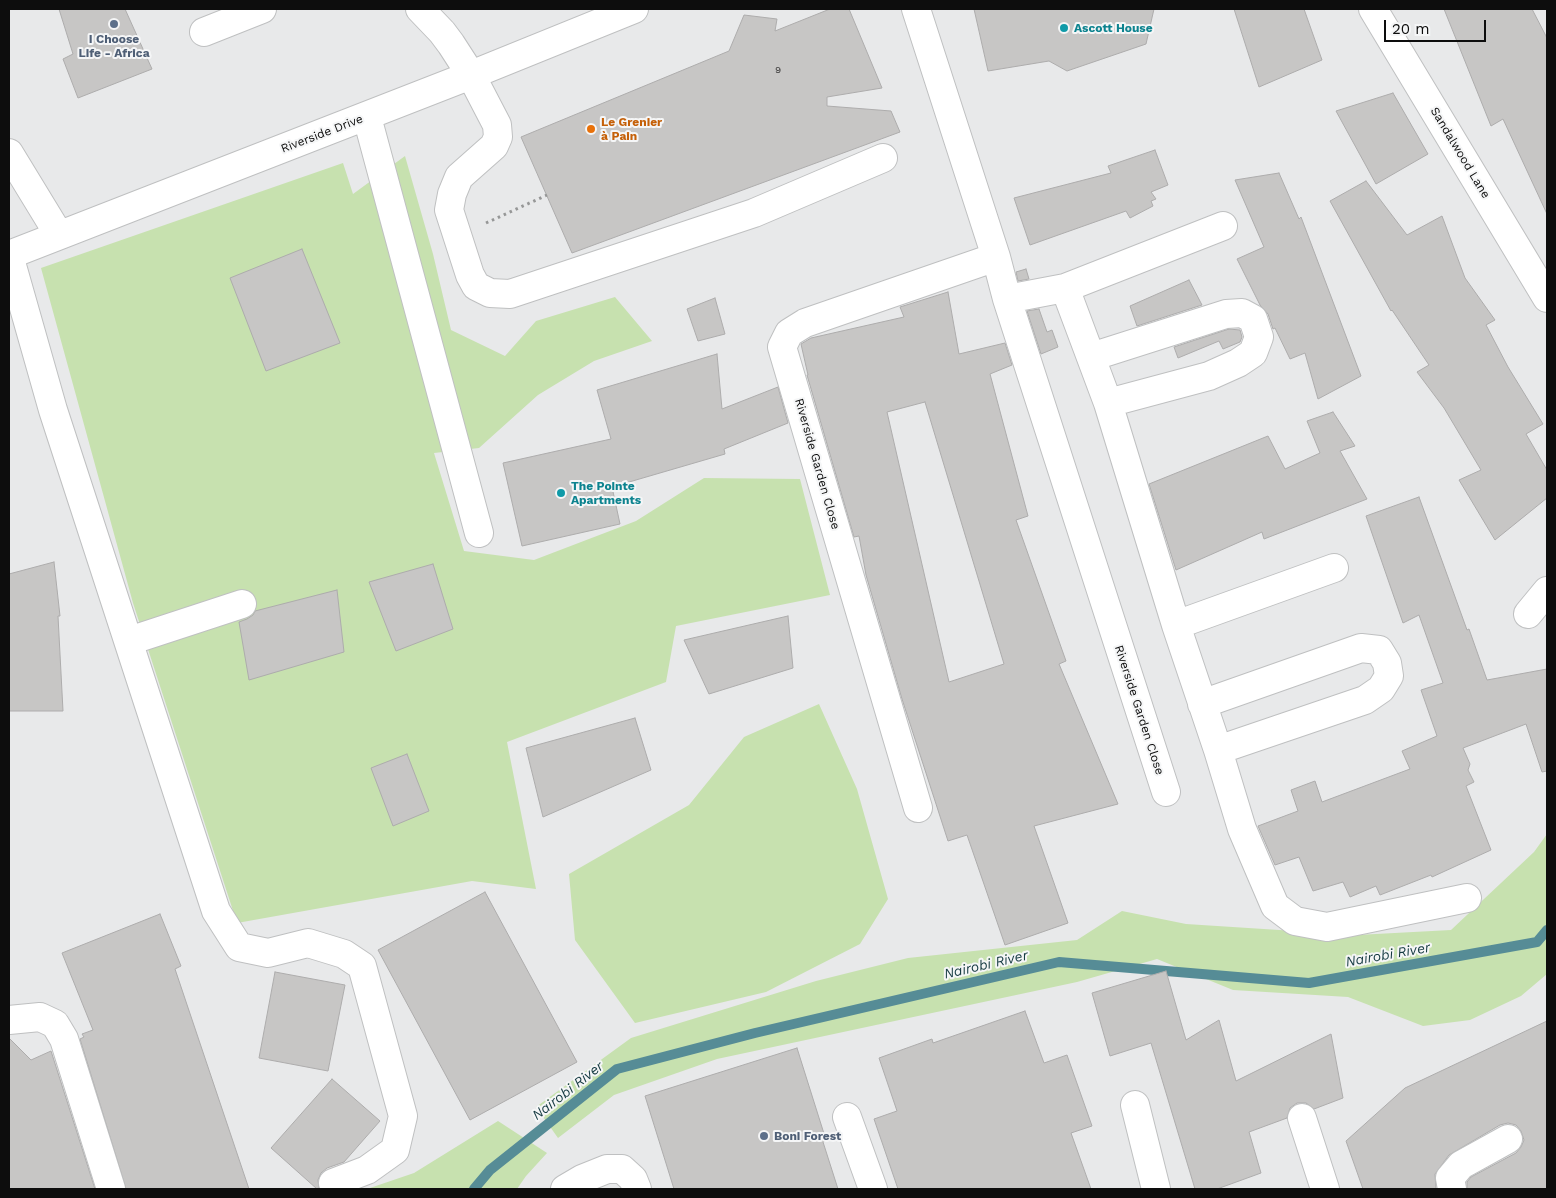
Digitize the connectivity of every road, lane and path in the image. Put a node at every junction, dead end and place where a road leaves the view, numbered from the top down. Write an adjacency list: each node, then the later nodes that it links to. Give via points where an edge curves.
1 (262, 9): 6 (street)
2 (420, 9): 7 (street, via 442,32)
3 (634, 9): 7 (street, Riverside Drive)
4 (916, 9): 16 (street, Riverside Garden Close)
5 (1373, 9): 18 (street, Sandalwood Lane)
6 (204, 32)
7 (472, 75): 8 (street, Riverside Drive); 14 (street, via 497,125 498,137 494,146 459,177 449,210)
8 (367, 117): 13 (street, Riverside Drive); 22 (street)
9 (9, 153): 13 (street)
10 (883, 158): 14 (street, via 754,213 510,294 490,292 476,286)
11 (547, 195): 14 (path)
12 (1223, 226): 17 (street)
13 (59, 235): 15 (street, Riverside Drive)
14 (457, 236)
15 (9, 255): 28 (street, via 53,410)
16 (996, 256): 19 (street, Riverside Garden Close); 32 (street, Riverside Garden Close, via 805,323 789,333 782,347)
17 (1065, 288): 19 (street); 20 (street)
18 (1547, 298)
19 (1007, 300): 31 (street, Riverside Garden Close)
20 (1091, 357): 21 (street); 21 (street, via 1226,314 1242,313 1253,319 1258,337 1253,353 1238,363 1209,376)
21 (1108, 403): 27 (street)
22 (479, 533)
23 (1334, 568): 27 (street)
24 (1547, 592): 26 (street)
25 (242, 604): 28 (street)
26 (1528, 614)
27 (1176, 625): 29 (street)
28 (128, 641): 39 (street, via 216,911 239,947 268,953 308,943 344,954 362,966 403,1116 395,1150 367,1170)
29 (1202, 704): 30 (street); 30 (street, via 1361,648 1378,650 1387,662 1389,676 1381,689 1365,700)
30 (1218, 750): 33 (street, via 1242,829 1275,906 1296,920 1327,927)
31 (1166, 792)
32 (918, 808)
33 (1467, 898)
34 (9, 1020): 40 (street, via 40,1017 55,1024 64,1039)
35 (1135, 1105): 44 (street)
36 (846, 1117): 43 (street)
37 (1302, 1118): 45 (street)
38 (1508, 1138): 46 (street, via 1461,1165 1450,1178)
39 (333, 1183)
40 (111, 1189)
41 (564, 1189): 42 (street, via 607,1169 622,1169 632,1178)
42 (637, 1189)
43 (873, 1189)
44 (1156, 1189)
45 (1325, 1189)
46 (1452, 1189)

